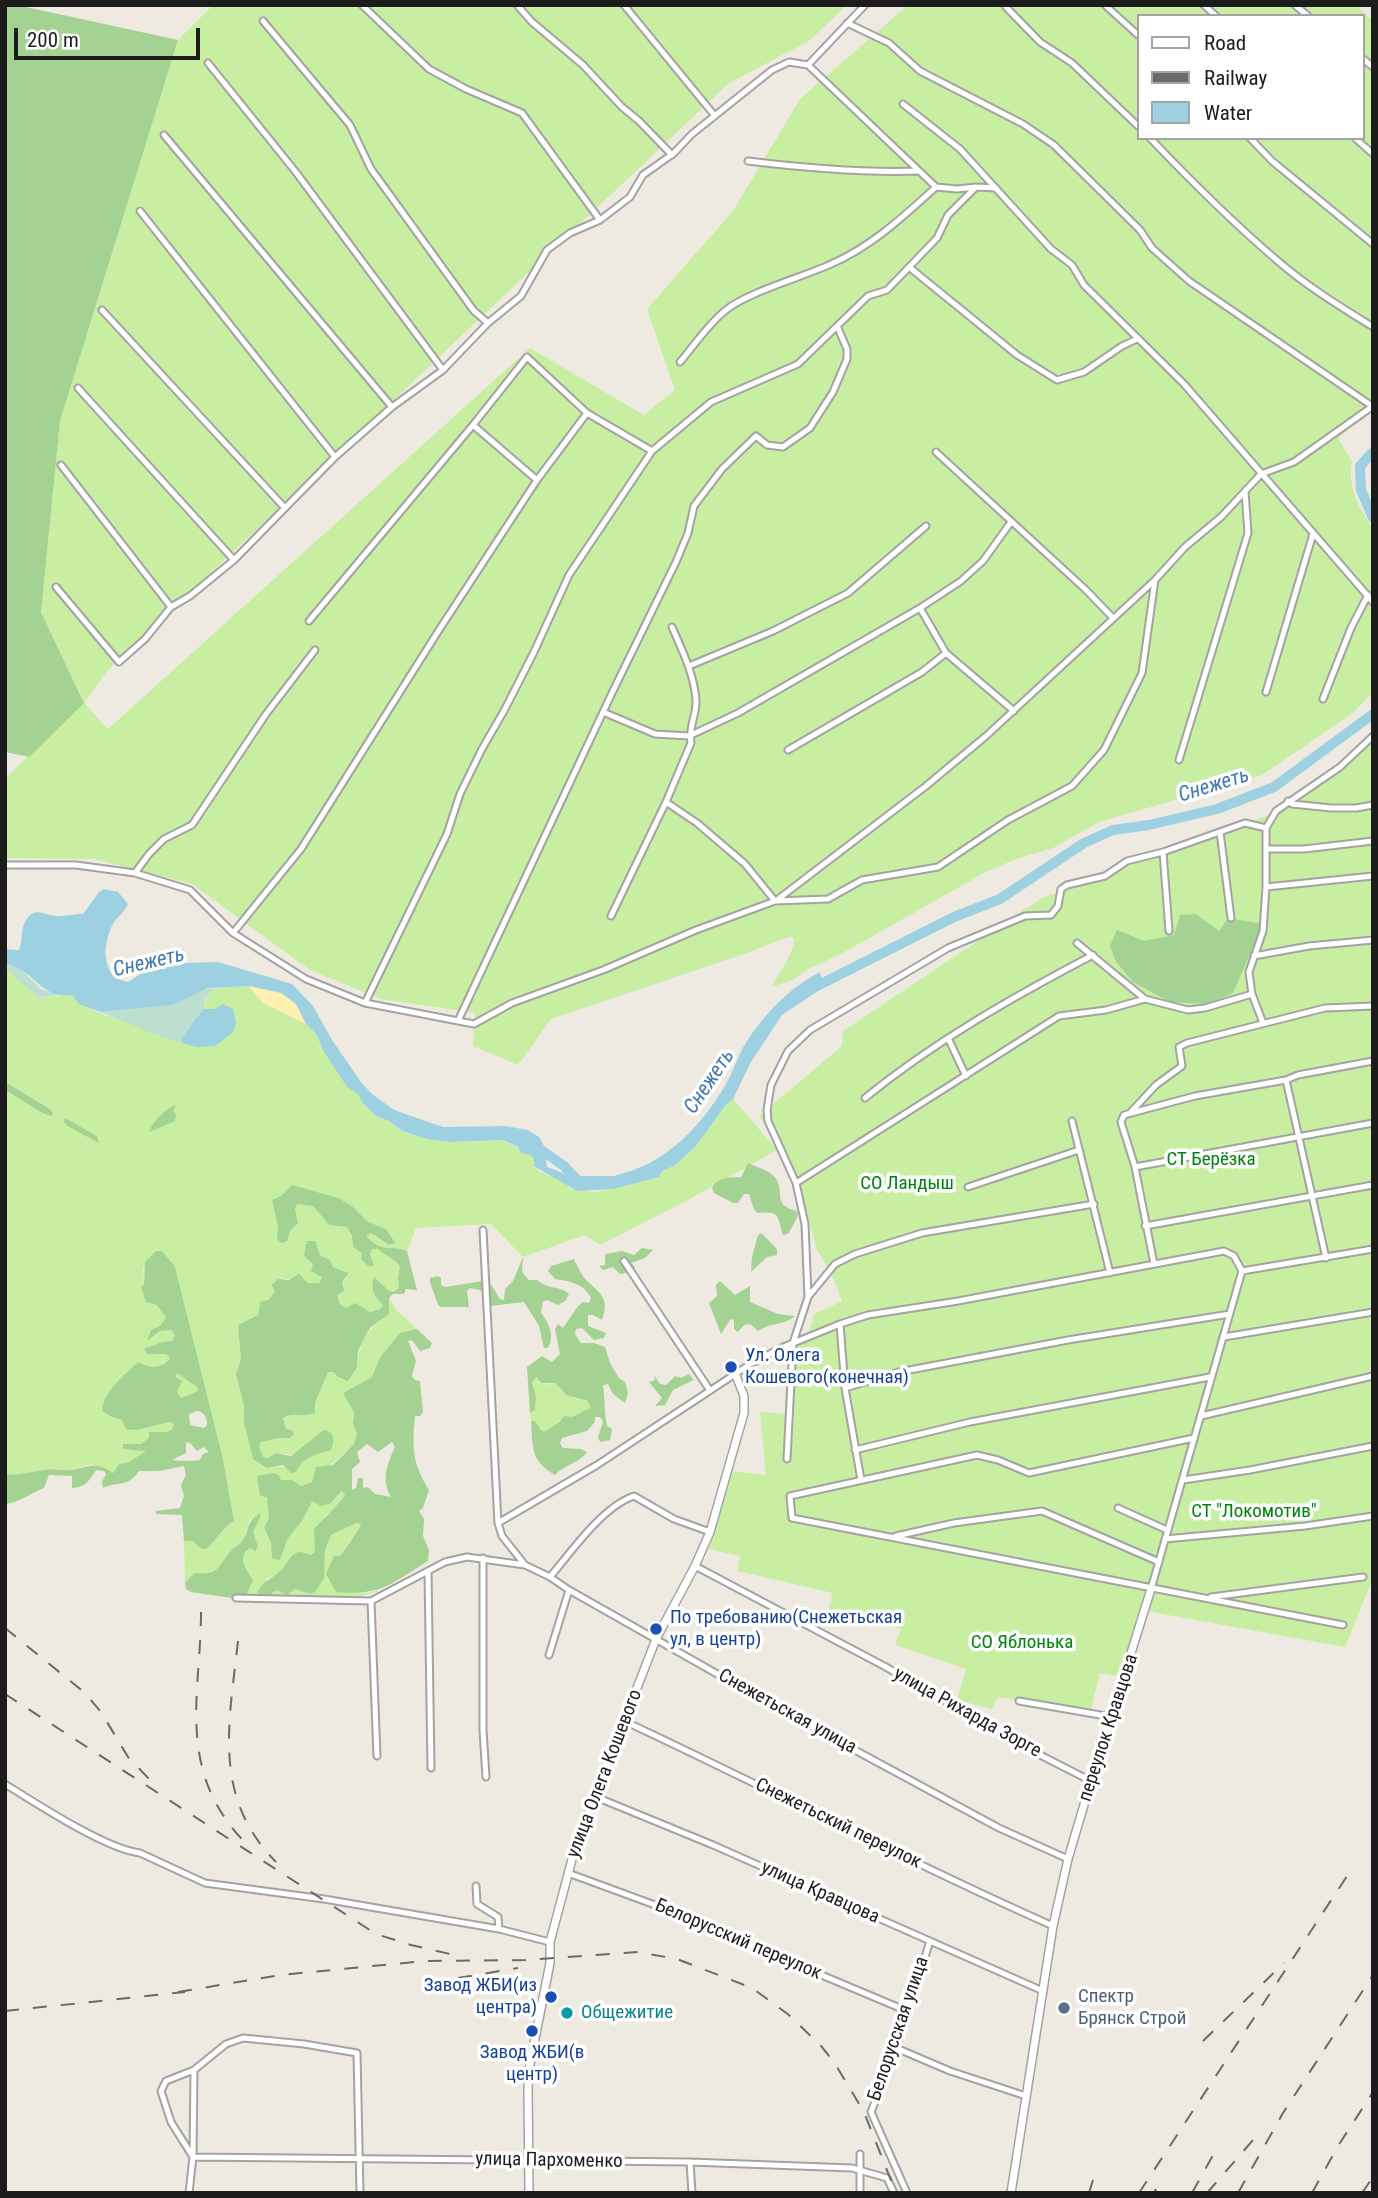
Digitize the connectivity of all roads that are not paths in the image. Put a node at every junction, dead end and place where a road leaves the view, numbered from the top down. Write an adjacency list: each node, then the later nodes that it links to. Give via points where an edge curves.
1 (362, 5): 27 (street, via 429,69 522,113)
2 (517, 5): 20 (street)
3 (624, 5): 13 (street)
4 (864, 5): 8 (street)
5 (1105, 5): 9 (street)
6 (1006, 7): 14 (street)
7 (263, 20): 31 (street, via 350,125 370,169 474,311)
8 (847, 23): 11 (street); 38 (street, via 889,43 920,71 1054,145 1189,281)
9 (1136, 33)
10 (208, 62): 36 (street)
11 (808, 65): 13 (street, via 789,62 772,70); 22 (street)
12 (903, 104): 25 (street, via 960,149)
13 (715, 116): 20 (street)
14 (1136, 124)
15 (164, 135): 39 (street)
16 (1152, 140): 33 (street, via 1281,264)
17 (1252, 140): 28 (street)
18 (1357, 140): 19 (street)
19 (1373, 154)
20 (672, 155): 27 (street, via 643,174 629,197)
21 (748, 161): 22 (street, via 870,173)
22 (920, 172): 23 (street)
23 (936, 187): 24 (street); 35 (street, via 859,250 726,310)
24 (976, 187): 25 (street); 29 (street)
25 (996, 188): 34 (street)
26 (140, 211): 44 (street)
27 (600, 220): 31 (street, via 547,250 521,296)
28 (1373, 244)
29 (909, 267): 32 (street, via 887,290 868,296); 34 (street, via 1017,355 1057,380 1084,372)
30 (102, 310): 49 (street)
31 (488, 323): 36 (street)
32 (836, 326): 42 (street, via 798,364 711,402); 69 (street, via 847,359 833,392 810,428 783,447 768,446 756,436 722,469 694,506 677,562)
33 (1373, 327)
34 (1137, 339): 46 (street, via 1184,384)
35 (680, 362)
36 (443, 370): 39 (street)
37 (78, 388): 53 (street)
38 (1373, 406): 46 (street, via 1294,462)
39 (391, 407): 44 (street)
40 (587, 413): 41 (street, via 527,356); 42 (street); 47 (street)
41 (473, 425): 47 (street); 61 (street)
42 (652, 451): 97 (street, via 569,575 476,760 447,834)
43 (936, 452): 50 (street)
44 (335, 457): 49 (street)
45 (61, 465): 58 (street)
46 (1261, 474): 48 (street); 52 (street)
47 (537, 480): 90 (street, via 301,849)
48 (1245, 492): 54 (street); 73 (street, via 1248,533)
49 (284, 507): 53 (street)
50 (1011, 522): 59 (street, via 969,575); 60 (street)
51 (926, 526): 65 (street, via 848,593)
52 (1313, 534): 56 (street); 66 (street)
53 (234, 560): 58 (street)
54 (1155, 580): 60 (street); 86 (street, via 1142,673 1104,750 1072,786 1008,820 938,867 862,880 814,901)
55 (57, 587): 58 (street, via 119,662)
56 (1368, 595): 57 (street); 67 (street)
57 (1373, 602)
58 (171, 607)
59 (919, 608): 64 (street); 70 (street, via 738,713)
60 (1113, 618): 68 (street)
61 (309, 621)
62 (672, 627): 65 (street)
63 (315, 650): 83 (street, via 192,825 164,839)
64 (946, 653): 68 (street); 72 (street, via 922,672)
65 (690, 666): 70 (street, via 697,702)
66 (1266, 692)
67 (1323, 699)
68 (1014, 711): 86 (street, via 926,786)
69 (603, 712): 70 (street, via 655,734); 99 (street)
70 (689, 736): 75 (street, via 691,743)
71 (1373, 736): 74 (street, via 1340,767)
72 (788, 750)
73 (1179, 760)
74 (1288, 801): 76 (street, via 1320,808); 77 (street)
75 (666, 802): 86 (street, via 745,864); 87 (street)
76 (1373, 805)
77 (1266, 828): 78 (street, via 1245,823); 80 (street)
78 (1220, 832): 81 (street); 88 (street)
79 (1373, 841): 80 (street)
80 (1266, 849): 85 (street)
81 (1163, 852): 89 (street); 112 (street, via 1127,861 1105,876 1061,889 1051,915 1025,916 948,948 810,1030 784,1059 771,1085 767,1110)
82 (5, 865): 83 (street, via 76,865)
83 (135, 873): 90 (street, via 190,890)
84 (1373, 876): 85 (street)
85 (1266, 887): 94 (street, via 1263,931)
86 (775, 901): 99 (street, via 512,1003 474,1024)
87 (611, 916)
88 (1231, 918)
89 (1169, 931)
90 (233, 933): 97 (street, via 306,979)
91 (1373, 940): 94 (street)
92 (1077, 943): 93 (street)
93 (1093, 955): 96 (street); 101 (street)
94 (1254, 956): 95 (street, via 1249,972)
95 (1252, 994): 96 (street, via 1188,1010); 100 (street)
96 (1144, 999): 103 (street, via 1059,1016)
97 (365, 1003): 99 (street)
98 (1373, 1006): 100 (street, via 1325,1008)
99 (458, 1021)
100 (1264, 1023): 106 (street, via 1179,1047 1182,1066 1156,1085)
101 (948, 1038): 103 (street); 105 (street)
102 (1373, 1061): 104 (street)
103 (966, 1076): 112 (street)
104 (1286, 1080): 106 (street); 109 (street)
105 (865, 1098)
106 (1132, 1112): 111 (street, via 1121,1122)
107 (1072, 1121): 110 (street)
108 (1373, 1123): 109 (street)
109 (1298, 1138): 111 (street); 115 (street)
110 (1079, 1150): 114 (street); 116 (street)
111 (1135, 1167): 117 (street)
112 (796, 1183): 125 (street, via 805,1224)
113 (1373, 1185): 115 (street)
114 (968, 1187)
115 (1311, 1197): 117 (street); 120 (street)
116 (1094, 1204): 124 (street); 125 (street, via 922,1233 855,1254 835,1264)
117 (1145, 1226): 122 (street)
118 (483, 1230): 145 (street)
119 (1373, 1248): 120 (street)
120 (1326, 1258): 123 (street)
121 (624, 1261): 135 (street)
122 (1154, 1264): 123 (street, via 1224,1251 1234,1256); 124 (street)
123 (1242, 1271): 127 (street, переулок Кравцова)
124 (1110, 1273): 128 (street, via 868,1315)
125 (808, 1297): 130 (street)
126 (1373, 1312): 129 (street)
127 (1230, 1314): 129 (street, переулок Кравцова); 134 (street, via 899,1372)
128 (840, 1324): 130 (street); 134 (street)
129 (1224, 1337): 133 (street, переулок Кравцова)
130 (793, 1343): 131 (street); 140 (street)
131 (735, 1373): 135 (street); 147 (street, улица Олега Кошевого, via 744,1396 744,1413)
132 (1373, 1376): 136 (street)
133 (1210, 1377): 136 (street, переулок Кравцова); 139 (street, via 970,1422)
134 (845, 1388): 139 (street)
135 (709, 1389): 145 (street, via 597,1465)
136 (1201, 1416): 137 (street, переулок Кравцова)
137 (1194, 1438): 141 (street, via 1029,1474 977,1455); 142 (street, переулок Кравцова)
138 (1373, 1446): 142 (street)
139 (855, 1450): 141 (street)
140 (787, 1459)
141 (861, 1480): 148 (street, via 790,1496 792,1518)
142 (1183, 1480): 146 (street, переулок Кравцова)
143 (1118, 1508): 146 (street)
144 (1373, 1516): 149 (street)
145 (498, 1523): 152 (street, via 502,1536)
146 (1167, 1530): 149 (street, переулок Кравцова)
147 (710, 1532): 153 (street, улица Олега Кошевого); 155 (street, via 674,1519 634,1496 624,1499 590,1529)
148 (892, 1537): 151 (street, via 1042,1511); 157 (street)
149 (1165, 1539): 151 (street, переулок Кравцова)
150 (483, 1558): 152 (street, Снежетьская улица); 154 (street, Снежетьская улица, via 445,1562); 170 (street)
151 (1159, 1562): 157 (street, переулок Кравцова)
152 (525, 1565): 155 (street, Снежетьская улица)
153 (695, 1566): 163 (street, улица Олега Кошевого); 171 (street, улица Рихарда Зорге)
154 (428, 1572): 161 (street, Снежетьская улица); 169 (street)
155 (550, 1577): 158 (street, Снежетьская улица)
156 (1363, 1577): 160 (street)
157 (1151, 1589): 160 (street); 166 (street, переулок Кравцова)
158 (569, 1590): 163 (street, Снежетьская улица); 164 (street)
159 (236, 1598): 161 (street, Снежетьская улица)
160 (1205, 1598): 162 (street)
161 (370, 1601): 168 (street)
162 (1343, 1625)
163 (656, 1639): 167 (street, улица Олега Кошевого); 174 (street, Снежетьская улица, via 999,1828)
164 (549, 1655)
165 (1019, 1701): 166 (street)
166 (1112, 1717): 171 (street, переулок Кравцова)
167 (624, 1721): 173 (street, улица Олега Кошевого); 177 (street, Снежетьский переулок)
168 (377, 1756)
169 (431, 1768)
170 (486, 1777)
171 (1091, 1780): 174 (street, переулок Кравцова)
172 (5, 1784): 178 (street, via 94,1835 205,1883)
173 (596, 1797): 175 (street, улица Олега Кошевого); 179 (street, улица Кравцова)
174 (1068, 1859): 177 (street, переулок Кравцова)
175 (568, 1873): 180 (street, улица Олега Кошевого); 182 (street, Белорусский переулок)
176 (477, 1886): 178 (street, via 477,1904 498,1917)
177 (1053, 1926): 181 (street, переулок Кравцова)
178 (499, 1929): 180 (street)
179 (930, 1941): 181 (street, улица Кравцова); 182 (street, Белорусская улица)
180 (550, 1942): 189 (street, улица Олега Кошевого, via 530,2064)
181 (1043, 1991): 185 (street, переулок Кравцова)
182 (907, 2011): 183 (street, Белорусская улица)
183 (896, 2048): 185 (street); 198 (street, Белорусская улица, via 871,2112)
184 (194, 2070): 187 (street); 187 (street, via 166,2081 161,2091 171,2122); 188 (street, via 226,2044 243,2038 357,2053)
185 (1026, 2096): 199 (street, переулок Кравцова)
186 (860, 2154): 191 (street)
187 (193, 2157): 188 (street, улица Пархоменко); 192 (street)
188 (359, 2158): 189 (street, улица Пархоменко); 193 (street)
189 (529, 2161): 190 (street, улица Пархоменко); 194 (street, улица Олега Кошевого)
190 (690, 2162): 191 (street, улица Пархоменко); 195 (street)
191 (860, 2169): 196 (street); 197 (street, улица Пархоменко, via 887,2178)
192 (190, 2193)
193 (360, 2193)
194 (529, 2193)
195 (692, 2193)
196 (860, 2193)
197 (894, 2193)
198 (907, 2193)
199 (1011, 2193)

